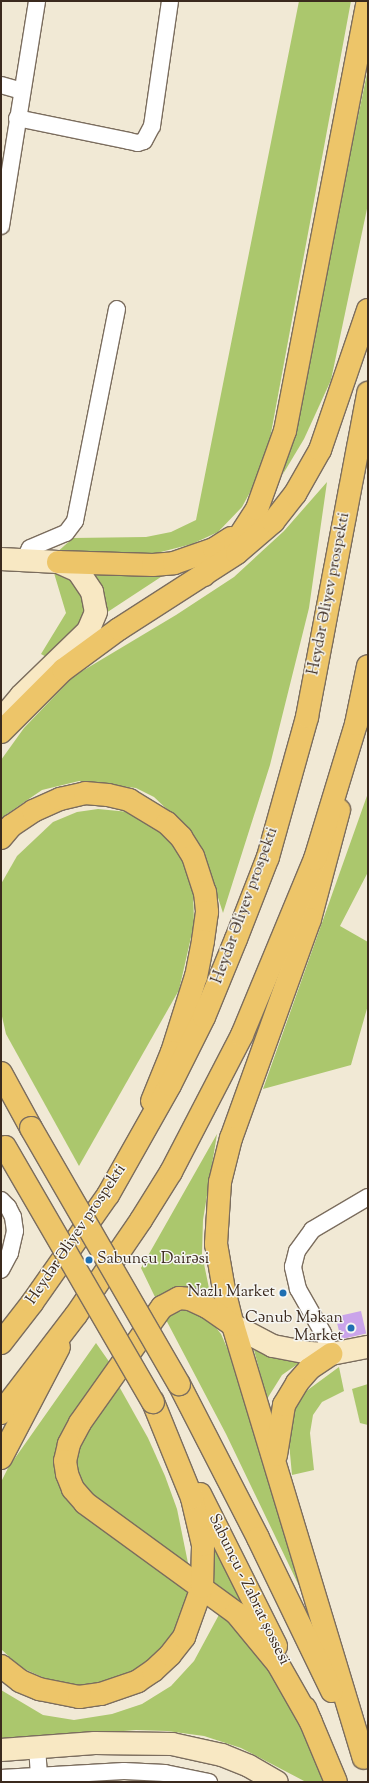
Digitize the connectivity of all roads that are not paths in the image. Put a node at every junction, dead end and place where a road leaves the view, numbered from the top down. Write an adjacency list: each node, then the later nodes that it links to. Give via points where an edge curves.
1 (37, 1): 5 (street)
2 (170, 1): 6 (street, via 152,126 144,140 134,142)
3 (368, 1): 11 (main road, via 287,424 268,485)
4 (1, 85): 5 (street)
5 (22, 90): 6 (street)
6 (18, 118): 7 (street)
7 (1, 226)
8 (117, 309): 13 (street, via 74,521 66,533 51,542 30,548)
9 (368, 310): 15 (main road, via 336,408 307,475 272,522 253,540)
10 (368, 393): 23 (main road, Heydər Əliyev prospekti, via 308,717 268,857 204,1017 170,1085)
11 (248, 524): 14 (main road, via 214,549 174,563 153,565); 15 (main road, via 223,557)
12 (1, 559): 13 (street)
13 (24, 560): 14 (street)
14 (58, 562): 17 (street, via 78,571 88,582 96,601 94,623 78,642 21,696)
15 (204, 575): 19 (main road, via 119,628 63,670 33,697)
16 (368, 666): 18 (main road)
17 (1, 720)
18 (356, 724): 27 (main road, via 315,859 242,1035 171,1172); 28 (main road, via 336,823 318,892 291,976 231,1138 220,1182 216,1244)
19 (1, 732)
20 (1, 838): 23 (main road, via 11,826 33,811 60,799 85,793 108,795 129,800 167,823 181,837 193,856 205,892 207,912 196,976 172,1052)
21 (1, 1074): 41 (main road, bridge, via 179,1384 258,1538)
22 (3, 1144): 32 (main road, bridge)
23 (133, 1150): 29 (main road, Heydər Əliyev prospekti, via 108,1195 32,1303)
24 (368, 1197): 31 (street, via 312,1230 303,1240 294,1262 294,1279 323,1333)
25 (1, 1200): 26 (street, via 13,1217 15,1231 10,1253)
26 (1, 1270)
27 (76, 1316): 33 (main road); 34 (main road)
28 (233, 1325): 31 (street, via 273,1346 309,1353); 35 (main road); 36 (main road, via 190,1299 179,1298 162,1307 80,1423 69,1444 65,1461 73,1489 85,1503)
29 (1, 1342)
30 (368, 1347): 31 (street)
31 (331, 1354): 35 (main road, via 305,1374 284,1405)
32 (153, 1402): 36 (main road, via 192,1498 198,1520 203,1545); 38 (main road, Sabunçu - Zabrat şossesi, via 237,1566)
33 (1, 1413)
34 (1, 1458)
35 (274, 1465): 41 (main road)
36 (202, 1587): 37 (main road, via 184,1636 170,1655 138,1681 120,1689 79,1697 59,1694 20,1681); 38 (main road, via 236,1613 260,1640)
37 (1, 1666)
38 (311, 1722): 48 (main road, Sabunçu - Zabrat şossesi)
39 (37, 1747): 40 (street); 42 (street); 47 (street, via 103,1742 172,1744 222,1755 249,1766)
40 (1, 1750)
41 (366, 1763)
42 (38, 1775): 43 (street, via 124,1771); 45 (street)
43 (164, 1777): 46 (street)
44 (1, 1778): 45 (street)
45 (21, 1779)
46 (209, 1782)
47 (277, 1782)
48 (336, 1782)

